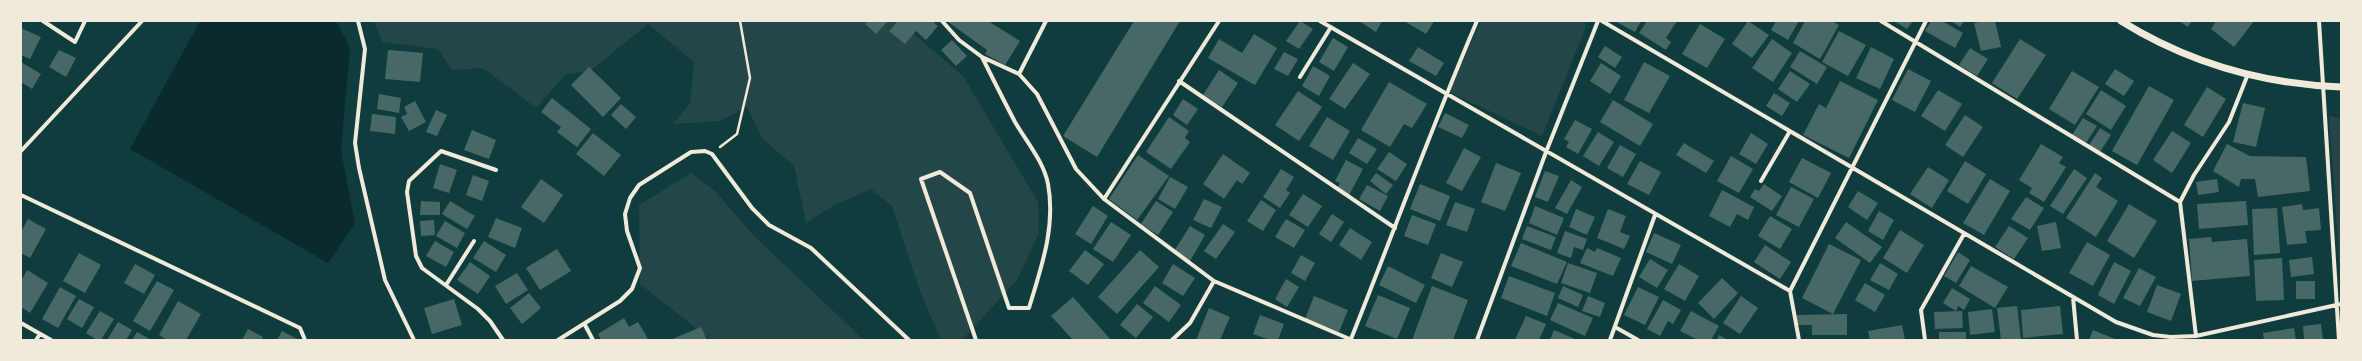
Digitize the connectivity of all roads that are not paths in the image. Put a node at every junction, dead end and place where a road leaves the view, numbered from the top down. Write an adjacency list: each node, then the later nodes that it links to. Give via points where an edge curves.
1 (43, 21): 2 (street, via 75,42)
2 (85, 21)
3 (142, 21): 27 (street)
4 (358, 21): 52 (street, via 365,49 355,143 359,168 385,280)
5 (942, 21): 18 (street, via 959,40)
6 (1046, 21): 19 (street)
7 (1219, 21): 22 (street)
8 (1320, 21): 16 (street)
9 (1477, 21): 25 (street)
10 (1598, 21): 28 (street)
11 (1602, 21): 26 (street)
12 (1881, 21): 17 (street)
13 (1926, 21): 17 (street)
14 (2120, 21): 20 (street, via 2156,41 2202,60)
15 (2318, 21): 23 (street)
16 (1331, 27): 21 (street); 25 (street)
17 (1916, 42): 29 (street); 34 (street)
18 (982, 57): 19 (street); 57 (street, via 1040,164 1048,183 1050,214 1044,262 1029,308 1009,308 970,193 940,172 922,179)
19 (1019, 74): 33 (street, via 1037,94 1076,169)
20 (2248, 74): 23 (street, via 2276,81); 34 (street, via 2229,122 2194,175)
21 (1300, 77)
22 (1179, 81): 33 (street); 36 (street)
23 (2324, 86): 24 (street); 43 (street)
24 (2341, 87)
25 (1445, 95): 28 (street); 36 (street)
26 (1790, 131): 29 (street); 31 (street)
27 (21, 151)
28 (1546, 152): 35 (street); 60 (street)
29 (1852, 168): 37 (street); 41 (street)
30 (496, 170): 40 (street, via 441,151 409,181 407,192 416,256 422,268)
31 (1761, 181)
32 (21, 195): 51 (street, via 300,328)
33 (1104, 199): 39 (street)
34 (2180, 202): 48 (street)
35 (1656, 215): 41 (street); 46 (street)
36 (1396, 228): 59 (street)
37 (1964, 234): 42 (street); 64 (street, via 1921,310)
38 (474, 240): 40 (street)
39 (1214, 281): 58 (street, via 1190,323); 59 (street)
40 (446, 285): 53 (street, via 490,321)
41 (1790, 291): 63 (street)
42 (2073, 298): 48 (street, via 2116,322 2153,335); 65 (street)
43 (2339, 305): 48 (street); 66 (street)
44 (21, 323): 47 (street)
45 (585, 325): 54 (street); 55 (street); 56 (street, via 620,301 632,288 640,268 627,231 625,214 630,198 639,185 691,152 704,151 712,154 752,208 769,225 811,248)
46 (1615, 327): 61 (street); 62 (street)
47 (40, 334): 49 (street); 50 (street)
48 (2196, 336)
49 (36, 340)
50 (51, 340)
51 (305, 340)
52 (414, 340)
53 (503, 340)
54 (558, 340)
55 (593, 340)
56 (909, 340)
57 (976, 340)
58 (1172, 340)
59 (1351, 340)
60 (1477, 340)
61 (1610, 340)
62 (1638, 340)
63 (1799, 340)
64 (1925, 340)
65 (2077, 340)
66 (2339, 340)

